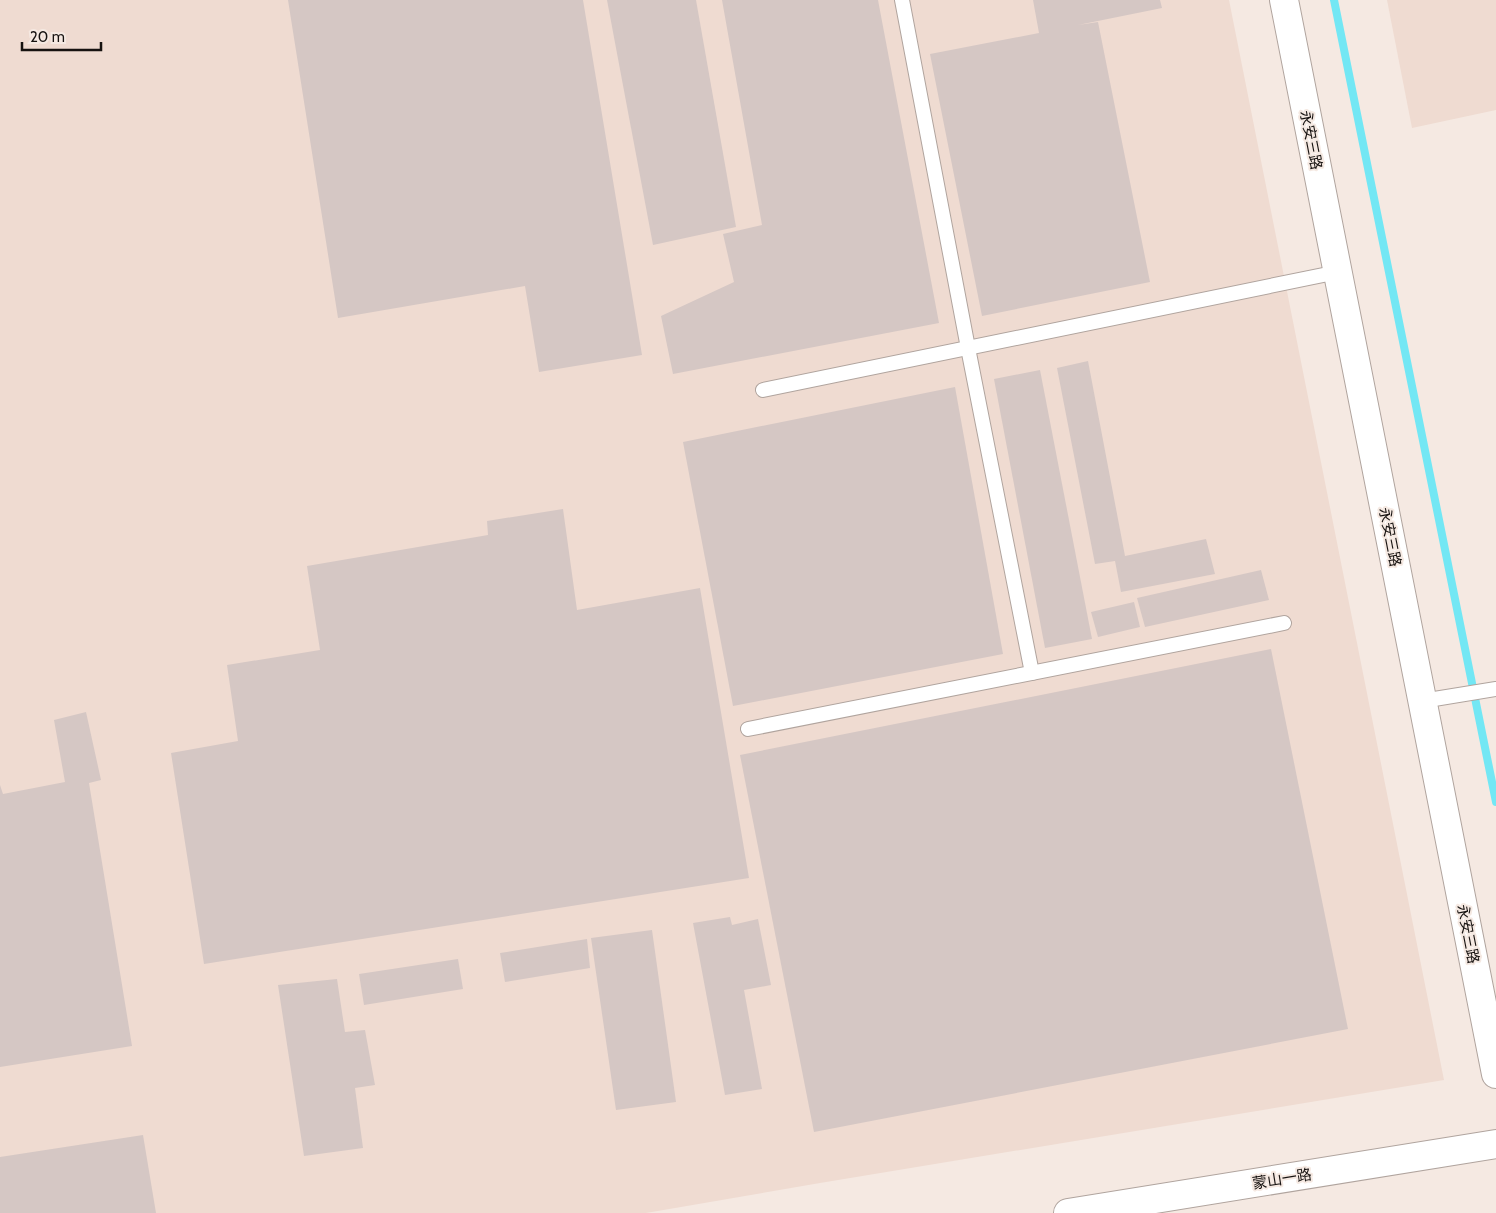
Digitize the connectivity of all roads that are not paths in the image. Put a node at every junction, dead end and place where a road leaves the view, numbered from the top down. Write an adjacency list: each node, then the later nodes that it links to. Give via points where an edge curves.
1 (902, 0): 4 (lane)
2 (1284, 0): 3 (main road, 永安三路)
3 (1338, 272): 4 (lane); 9 (main road, 永安三路)
4 (968, 348): 5 (lane); 7 (lane)
5 (764, 390)
6 (1284, 623): 7 (lane)
7 (1032, 672): 10 (lane)
8 (1490, 690): 9 (lane)
9 (1422, 701): 11 (main road, 永安三路)
10 (748, 728)
11 (1496, 1074)
12 (1496, 1144): 13 (main road, 蒙山一路)
13 (1068, 1213)

